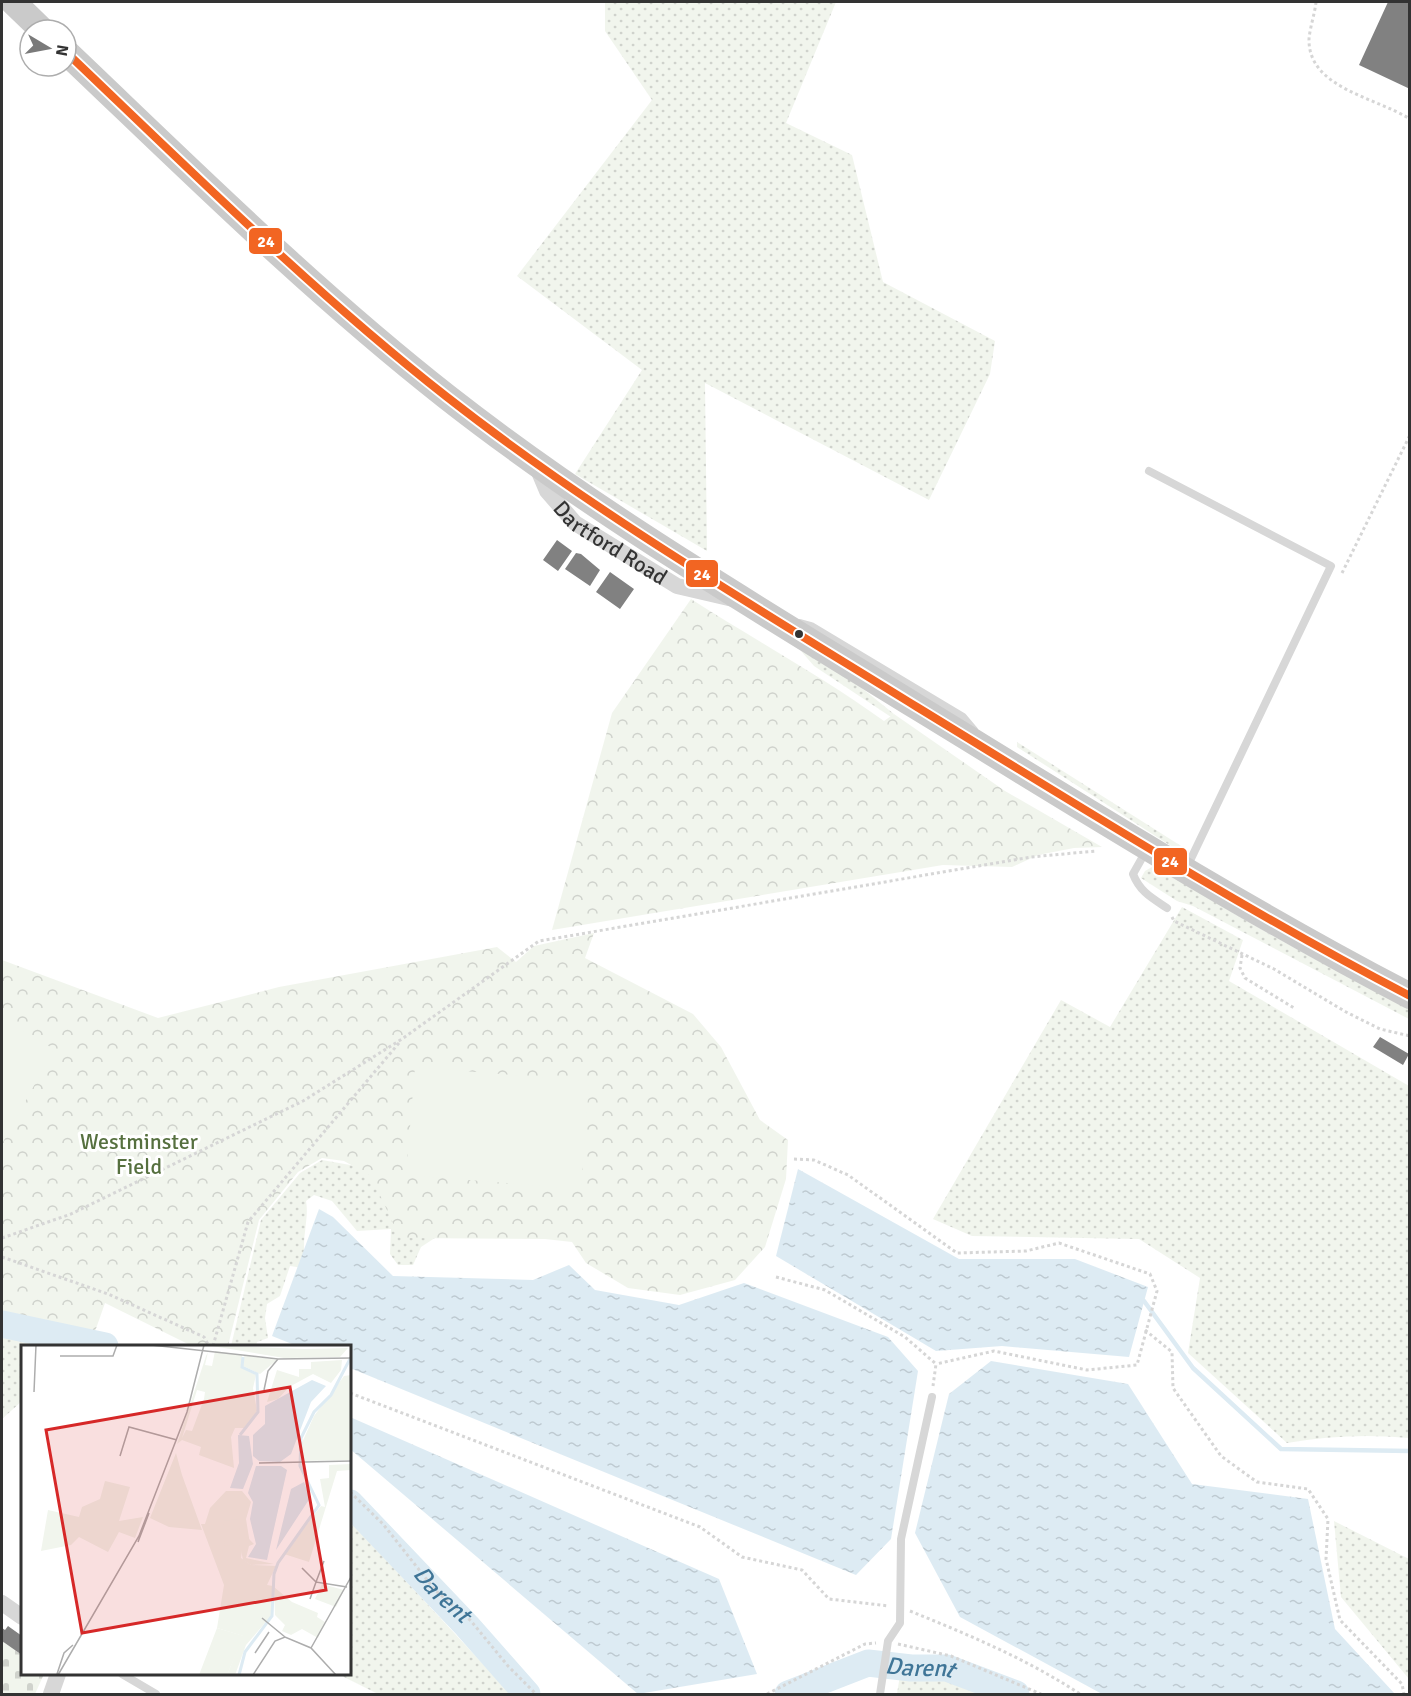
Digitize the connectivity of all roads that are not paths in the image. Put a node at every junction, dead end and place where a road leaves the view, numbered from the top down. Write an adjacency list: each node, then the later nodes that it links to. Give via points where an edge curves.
1 (12, 2): 2 (main road)
2 (29, 18)
3 (78, 63): 5 (main road, Dartford Road, via 334,302 536,465 655,546)
4 (1149, 471): 6 (lane, via 1331,566)
5 (1147, 848): 6 (main road, Dartford Road); 7 (lane, via 1133,874 1143,892)
6 (1185, 870): 8 (main road, Dartford Road)
7 (1167, 908)
8 (1410, 996)
9 (932, 1397): 14 (lane, via 901,1539 900,1623 888,1644)
10 (2, 1603): 11 (street)
11 (21, 1616)
12 (58, 1675): 15 (street)
13 (124, 1675): 16 (lane)
14 (880, 1693)
15 (51, 1695)
16 (156, 1695)

